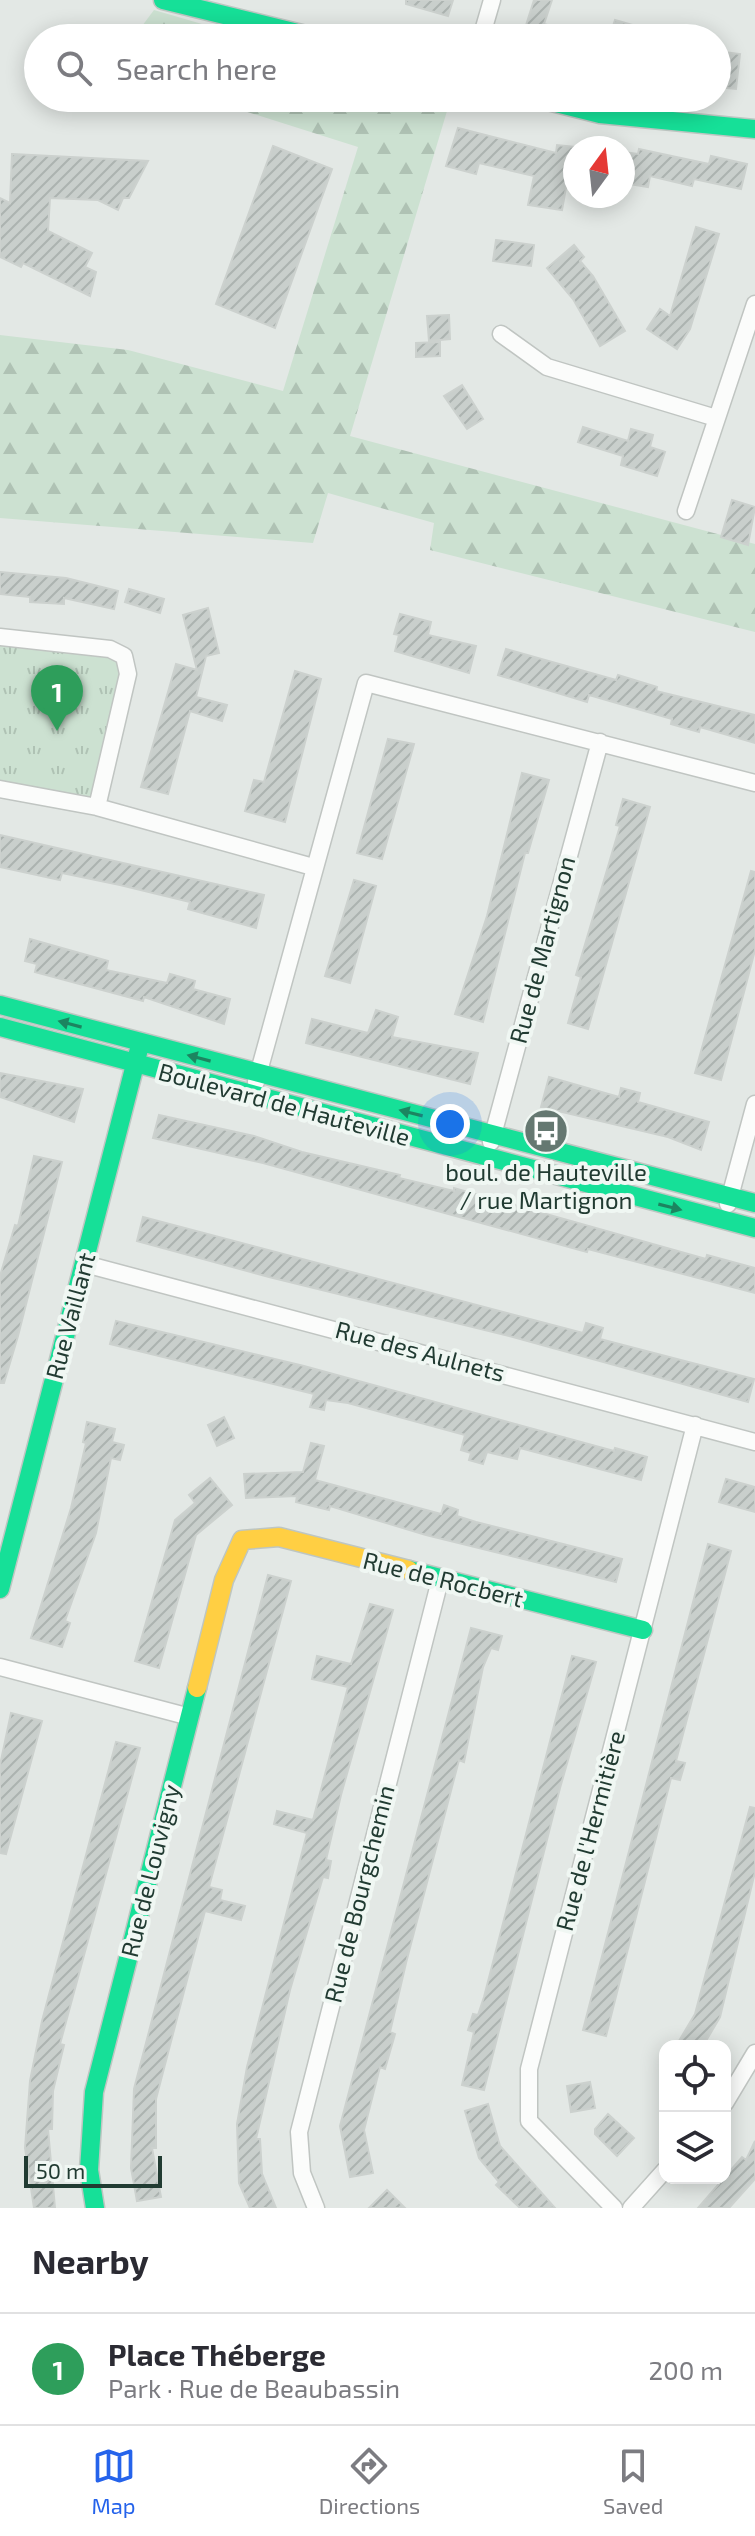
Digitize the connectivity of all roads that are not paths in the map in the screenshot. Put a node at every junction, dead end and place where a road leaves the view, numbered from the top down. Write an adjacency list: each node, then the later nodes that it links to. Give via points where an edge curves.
1 (163, 0): 3 (street)
2 (492, 0): 4 (street)
3 (261, 24)
4 (485, 24)
5 (592, 112): 6 (street)
6 (755, 129)
7 (755, 304): 9 (street)
8 (501, 334): 9 (street, via 547,367)
9 (716, 418): 10 (street)
10 (686, 511)
11 (0, 637): 15 (street, via 110,649 124,656 128,674)
12 (600, 742): 13 (street); 16 (street, via 366,683); 24 (street, Rue de Martignon)
13 (755, 783)
14 (0, 789): 15 (street)
15 (97, 807): 16 (street)
16 (313, 867): 21 (street)
17 (0, 1005): 19 (street, Boulevard de Hauteville, one-way to 17)
18 (0, 1027): 20 (street, Boulevard de Hauteville)
19 (140, 1043): 20 (street, Rue Vaillant); 21 (street, Boulevard de Hauteville, one-way to 19)
20 (135, 1065): 22 (street, Boulevard de Hauteville); 30 (street, Rue Vaillant)
21 (258, 1074): 22 (street); 24 (street, Boulevard de Hauteville, one-way to 21)
22 (251, 1097): 25 (street, Boulevard de Hauteville)
23 (755, 1104): 26 (street)
24 (493, 1134): 25 (street, Rue de Martignon); 26 (street, Boulevard de Hauteville)
25 (486, 1157): 28 (street, Boulevard de Hauteville, one-way to 28)
26 (731, 1196): 27 (street, Boulevard de Hauteville); 28 (street)
27 (755, 1203)
28 (724, 1221): 29 (street, Boulevard de Hauteville)
29 (755, 1228)
30 (85, 1264): 31 (street, Rue des Aulnets); 35 (street, Rue Vaillant)
31 (695, 1425): 32 (street, Rue des Aulnets); 36 (street, Rue de l'Hermitière)
32 (755, 1442)
33 (242, 1540): 34 (street, Rue de Rocbert, via 279,1537); 38 (street, Rue de Louvigny, via 224,1580)
34 (440, 1580): 36 (street, Rue de Rocbert); 43 (street, Rue de Bourgchemin, via 299,2132 302,2173)
35 (0, 1589)
36 (643, 1630): 44 (street, Rue de l'Hermitière, via 529,2069 529,2121)
37 (0, 1667): 38 (street)
38 (190, 1717): 42 (street, Rue de Louvigny, via 94,2092 89,2170)
39 (755, 2053): 40 (street)
40 (731, 2093)
41 (659, 2177): 45 (street)
42 (95, 2208)
43 (316, 2208)
44 (614, 2208)
45 (631, 2208)

